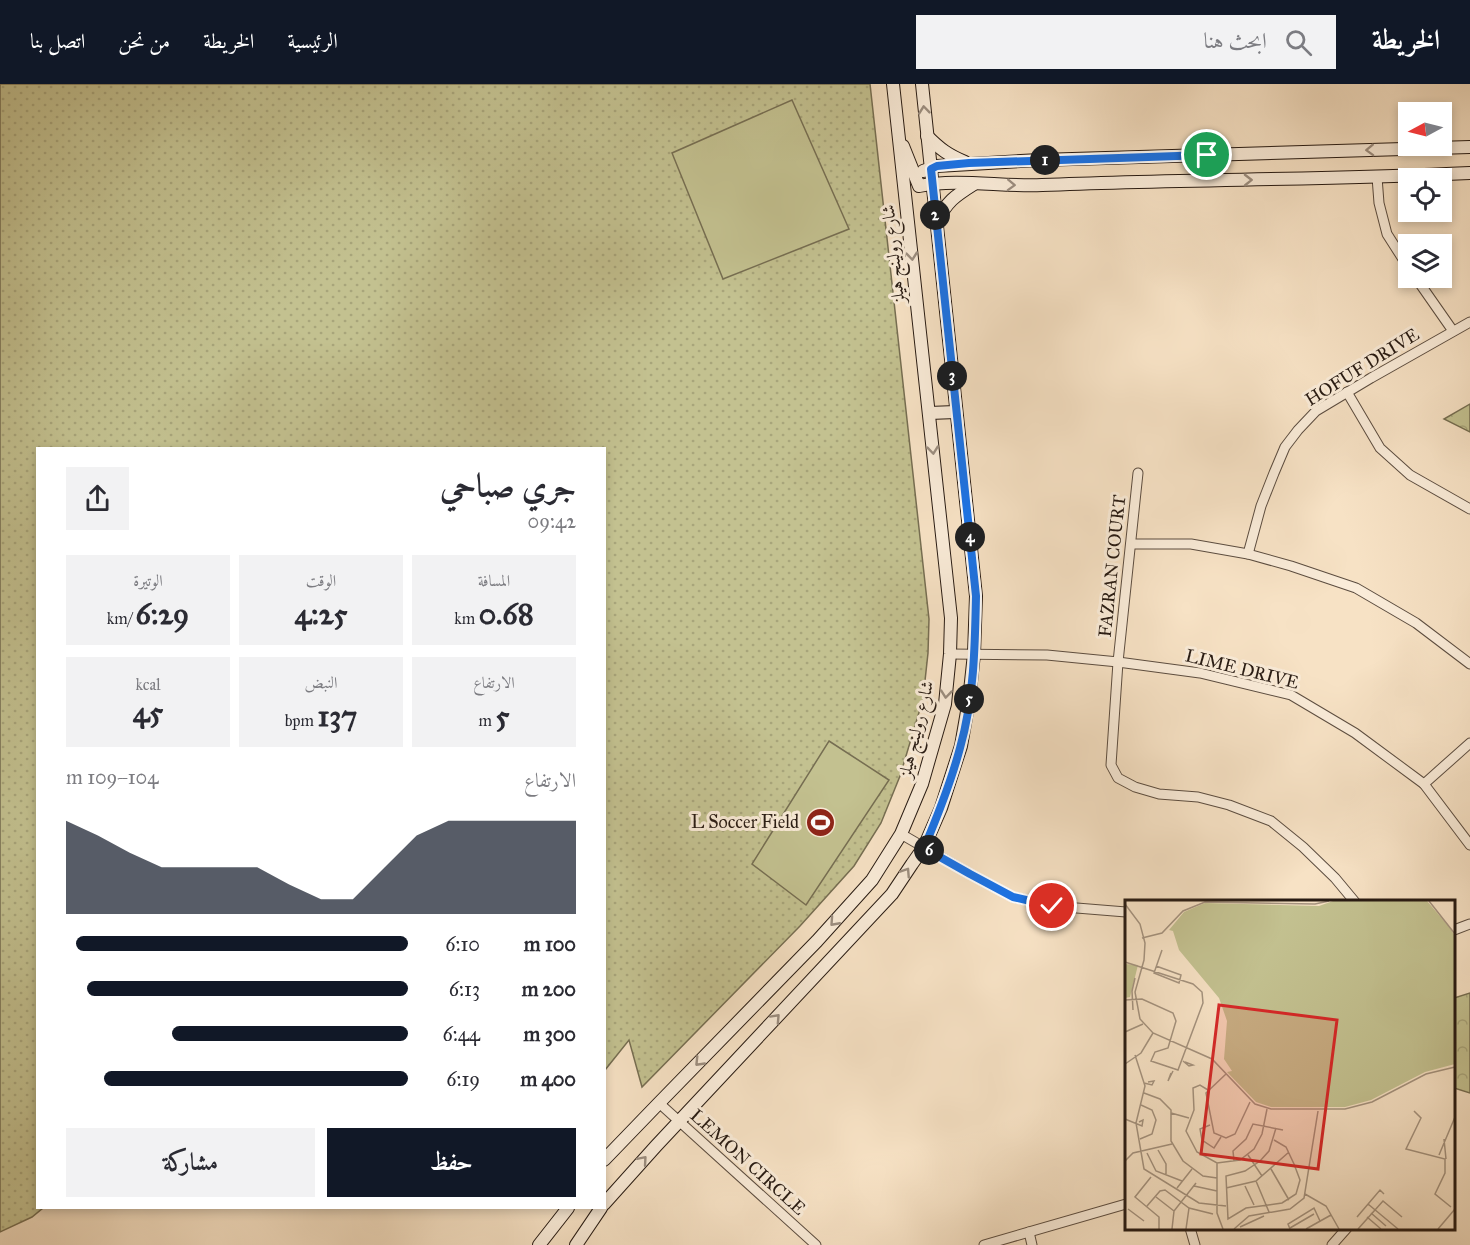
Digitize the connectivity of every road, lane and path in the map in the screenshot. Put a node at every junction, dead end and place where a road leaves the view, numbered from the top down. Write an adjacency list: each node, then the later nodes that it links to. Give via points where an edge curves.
1 (893, 84): 3 (main road, شارع رولينج هيلز)
2 (922, 84): 4 (main road, one-way to 2)
3 (898, 134): 10 (main road); 13 (main road, شارع رولينج هيلز)
4 (927, 136): 6 (main road, via 939,149); 7 (main road)
5 (1470, 147): 6 (main road, one-way to 6)
6 (969, 163): 7 (main road)
7 (931, 169): 10 (main road, via 918,172); 12 (main road)
8 (1470, 173): 9 (main road)
9 (1377, 177): 11 (main road, one-way to 9); 15 (street, via 1387,234)
10 (916, 178): 12 (main road, via 919,186); 13 (main road)
11 (974, 184): 12 (main road); 14 (main road, via 954,197)
12 (932, 187): 14 (main road)
13 (905, 198): 21 (main road, شارع رولينج هيلز, one-way to 21)
14 (936, 224): 20 (main road)
15 (1398, 251)
16 (1423, 288): 18 (street)
17 (1470, 322): 18 (street, HOFUF DRIVE)
18 (1453, 331): 19 (street, HOFUF DRIVE)
19 (1347, 392): 23 (street, via 1380,448 1410,475); 25 (street, HOFUF DRIVE, via 1316,411 1285,447 1261,506)
20 (956, 412): 21 (main road); 27 (main road, via 976,596)
21 (929, 413): 26 (main road, شارع رولينج هيلز, one-way to 26, via 951,618)
22 (1138, 473): 24 (street, FAZRAN COURT)
23 (1470, 509)
24 (1131, 544): 25 (street, via 1191,544); 28 (street, FAZRAN COURT)
25 (1248, 554): 29 (street, via 1356,588 1416,623)
26 (950, 654): 27 (street, LIME DRIVE); 32 (main road, شارع رولينج هيلز, one-way to 32, via 945,704 922,784)
27 (974, 654): 28 (street, LIME DRIVE, via 1047,655); 34 (main road, via 961,746)
28 (1118, 662): 31 (street, LIME DRIVE, via 1200,673 1292,695 1355,733); 35 (street, FAZRAN COURT, via 1111,765 1118,778 1159,794 1198,797 1271,820 1335,878)
29 (1470, 664)
30 (1470, 743): 31 (street)
31 (1424, 784): 33 (street, LIME DRIVE)
32 (901, 834): 34 (street); 39 (main road, شارع رولينج هيلز, one-way to 39, via 872,880)
33 (1470, 845)
34 (924, 848): 36 (street, via 1013,897 1052,906); 40 (main road, one-way to 34, via 892,894)
35 (1353, 900)
36 (1125, 912)
37 (1470, 924): 38 (street)
38 (1455, 930)
39 (659, 1103): 40 (street, LEMON CIRCLE); 41 (main road, شارع رولينج هيلز)
40 (679, 1121): 42 (main road, one-way to 40); 51 (street, LEMON CIRCLE)
41 (606, 1158)
42 (606, 1202)
43 (1125, 1204): 48 (street)
44 (567, 1209): 49 (main road)
45 (600, 1209): 50 (main road)
46 (1191, 1230): 54 (street)
47 (1345, 1230): 55 (street)
48 (1029, 1232): 52 (street); 53 (street)
49 (538, 1245)
50 (576, 1245)
51 (816, 1245)
52 (984, 1245)
53 (1032, 1245)
54 (1195, 1245)
55 (1332, 1245)

